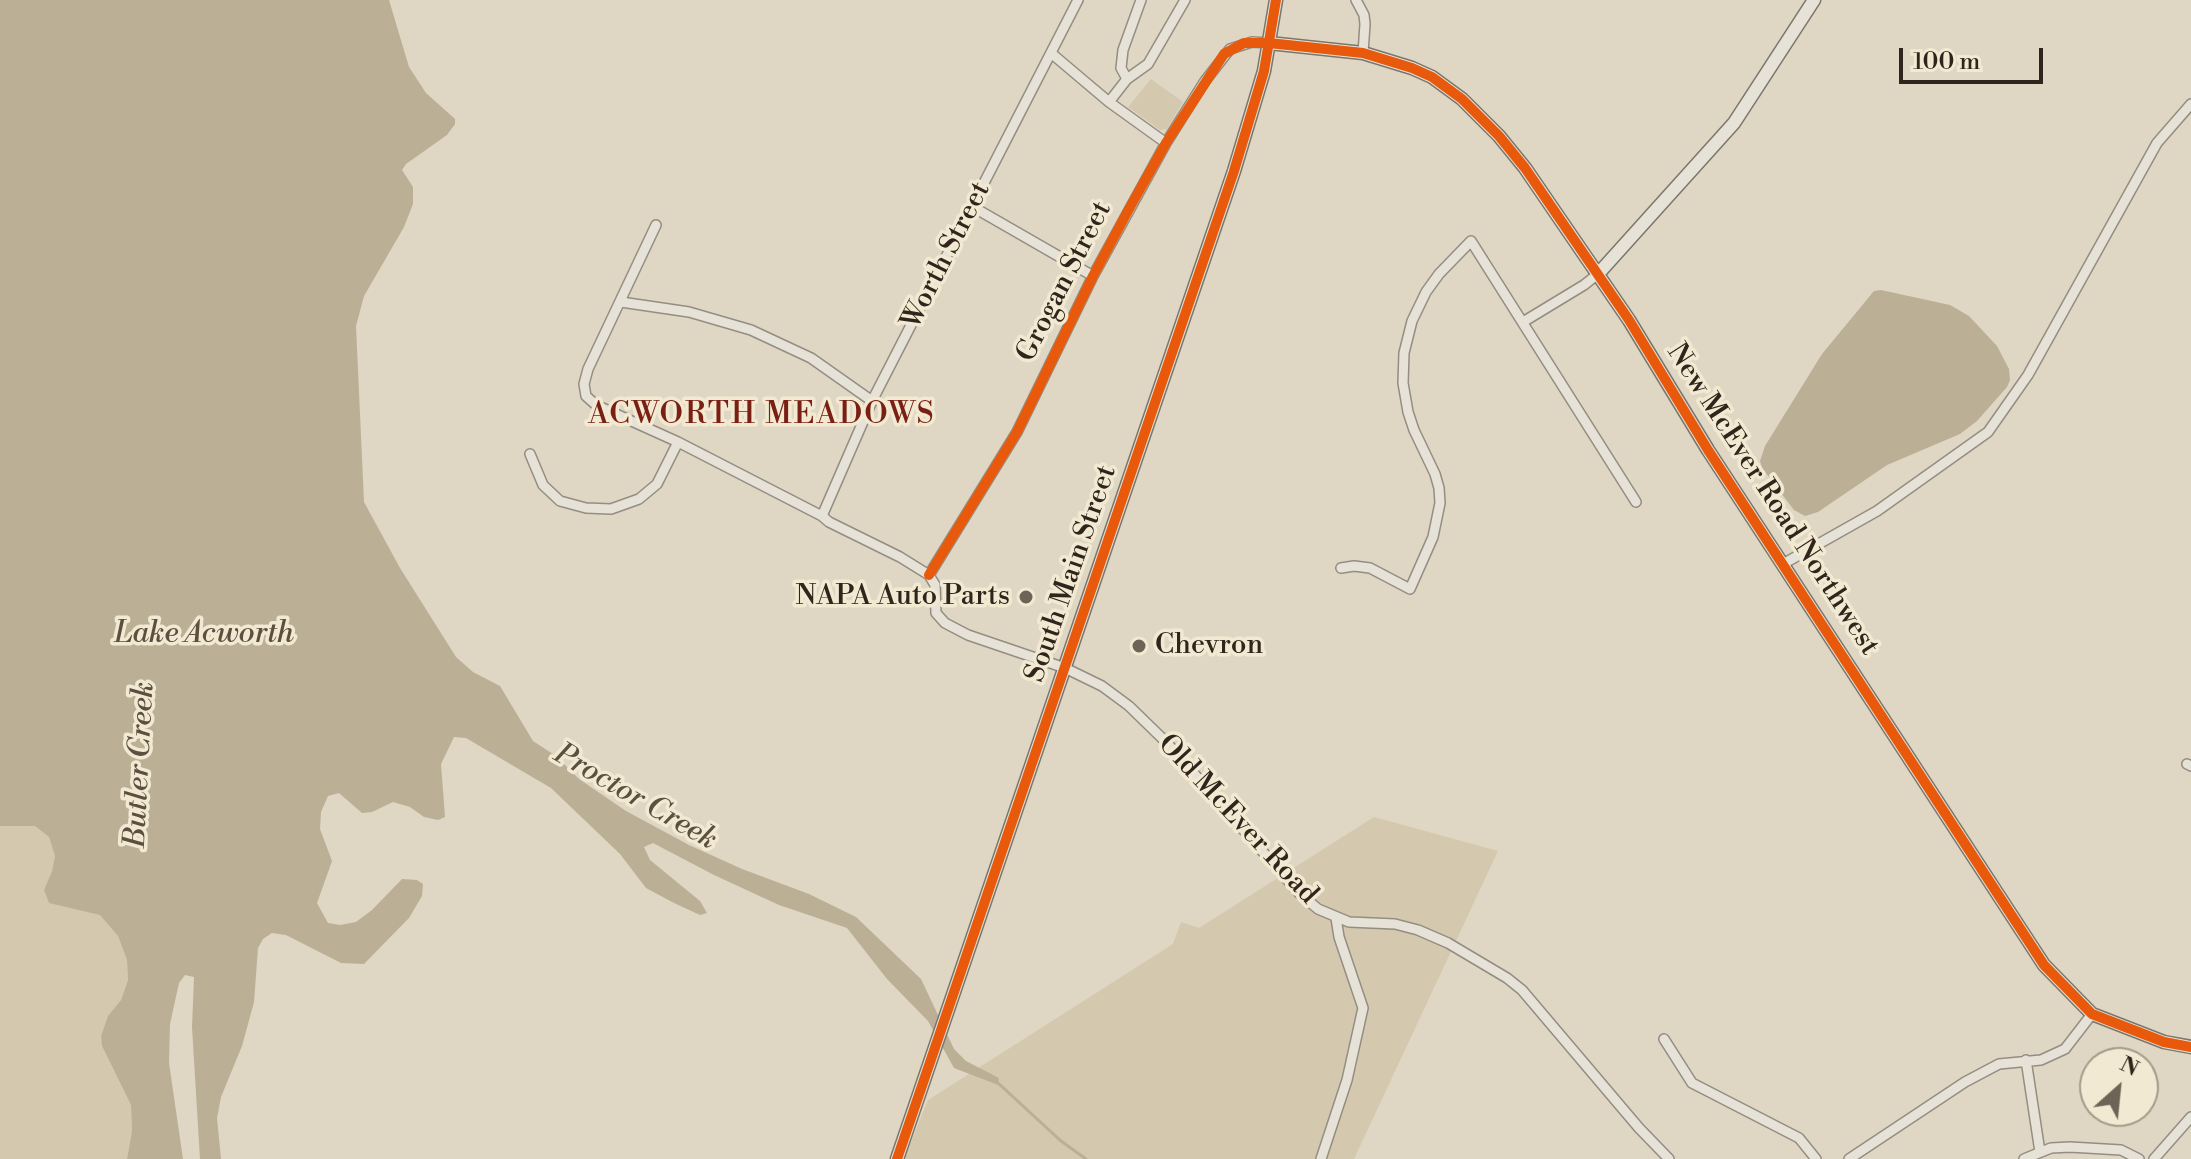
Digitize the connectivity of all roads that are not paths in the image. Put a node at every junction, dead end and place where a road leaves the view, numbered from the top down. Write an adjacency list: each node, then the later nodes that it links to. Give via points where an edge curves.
1 (1078, 0): 8 (street, Worth Street)
2 (1141, 0): 10 (street, via 1121,59)
3 (1185, 0): 10 (street, via 1148,64)
4 (1276, 0): 7 (street, South Main Street)
5 (1356, 0): 9 (street, via 1364,15)
6 (1814, 0): 16 (street, via 1734,123)
7 (1269, 43): 9 (street, New McEver Road Northwest); 13 (street, Grogan Street, via 1244,43 1224,54); 28 (street, South Main Street, via 1234,171)
8 (1051, 53): 11 (street); 14 (street, Worth Street)
9 (1363, 53): 16 (street, New McEver Road Northwest, via 1432,77 1471,108 1525,168)
10 (1127, 79): 11 (street)
11 (1109, 102): 13 (street)
12 (2191, 104): 25 (street, via 2157,143 2028,375 1988,432 1877,511)
13 (1166, 143): 17 (street, Grogan Street)
14 (973, 207): 17 (street); 20 (street, Worth Street)
15 (656, 225): 18 (street)
16 (1598, 274): 19 (street); 25 (street, New McEver Road Northwest)
17 (1093, 276): 27 (street, Grogan Street, via 1017,432)
18 (621, 302): 20 (street, via 689,312 751,330 811,358); 21 (street, via 588,369 586,396)
19 (1523, 322): 23 (street); 26 (street, via 1471,241 1426,292 1404,353 1406,403 1439,488 1433,537 1410,589 1370,568)
20 (872, 401): 24 (street, Worth Street)
21 (678, 442): 22 (street, via 657,484 639,499 611,509 560,501 543,485); 24 (street)
22 (530, 454)
23 (1636, 502)
24 (822, 516): 27 (street)
25 (1783, 564): 30 (street, New McEver Road Northwest, via 2044,965)
26 (1341, 568)
27 (929, 575): 28 (street, Old McEver Road, via 936,610 945,623)
28 (1065, 668): 29 (street, Old McEver Road, via 1129,706 1299,893); 36 (street, South Main Street)
29 (1336, 918): 37 (street, via 1363,1008); 38 (street, Old McEver Road, via 1418,930 1507,978)
30 (2092, 1014): 32 (street, New McEver Road Northwest); 33 (street, via 2065,1049 2041,1060)
31 (1664, 1039): 39 (street, via 1692,1083 1799,1138)
32 (2191, 1047)
33 (2026, 1060): 35 (street); 40 (street, via 1999,1064 1965,1082)
34 (2191, 1117): 43 (street)
35 (2040, 1152): 41 (street); 42 (street, via 2070,1147 2121,1150)
36 (897, 1159)
37 (1321, 1159)
38 (1669, 1159)
39 (1816, 1159)
40 (1849, 1159)
41 (2024, 1159)
42 (2139, 1159)
43 (2154, 1159)

